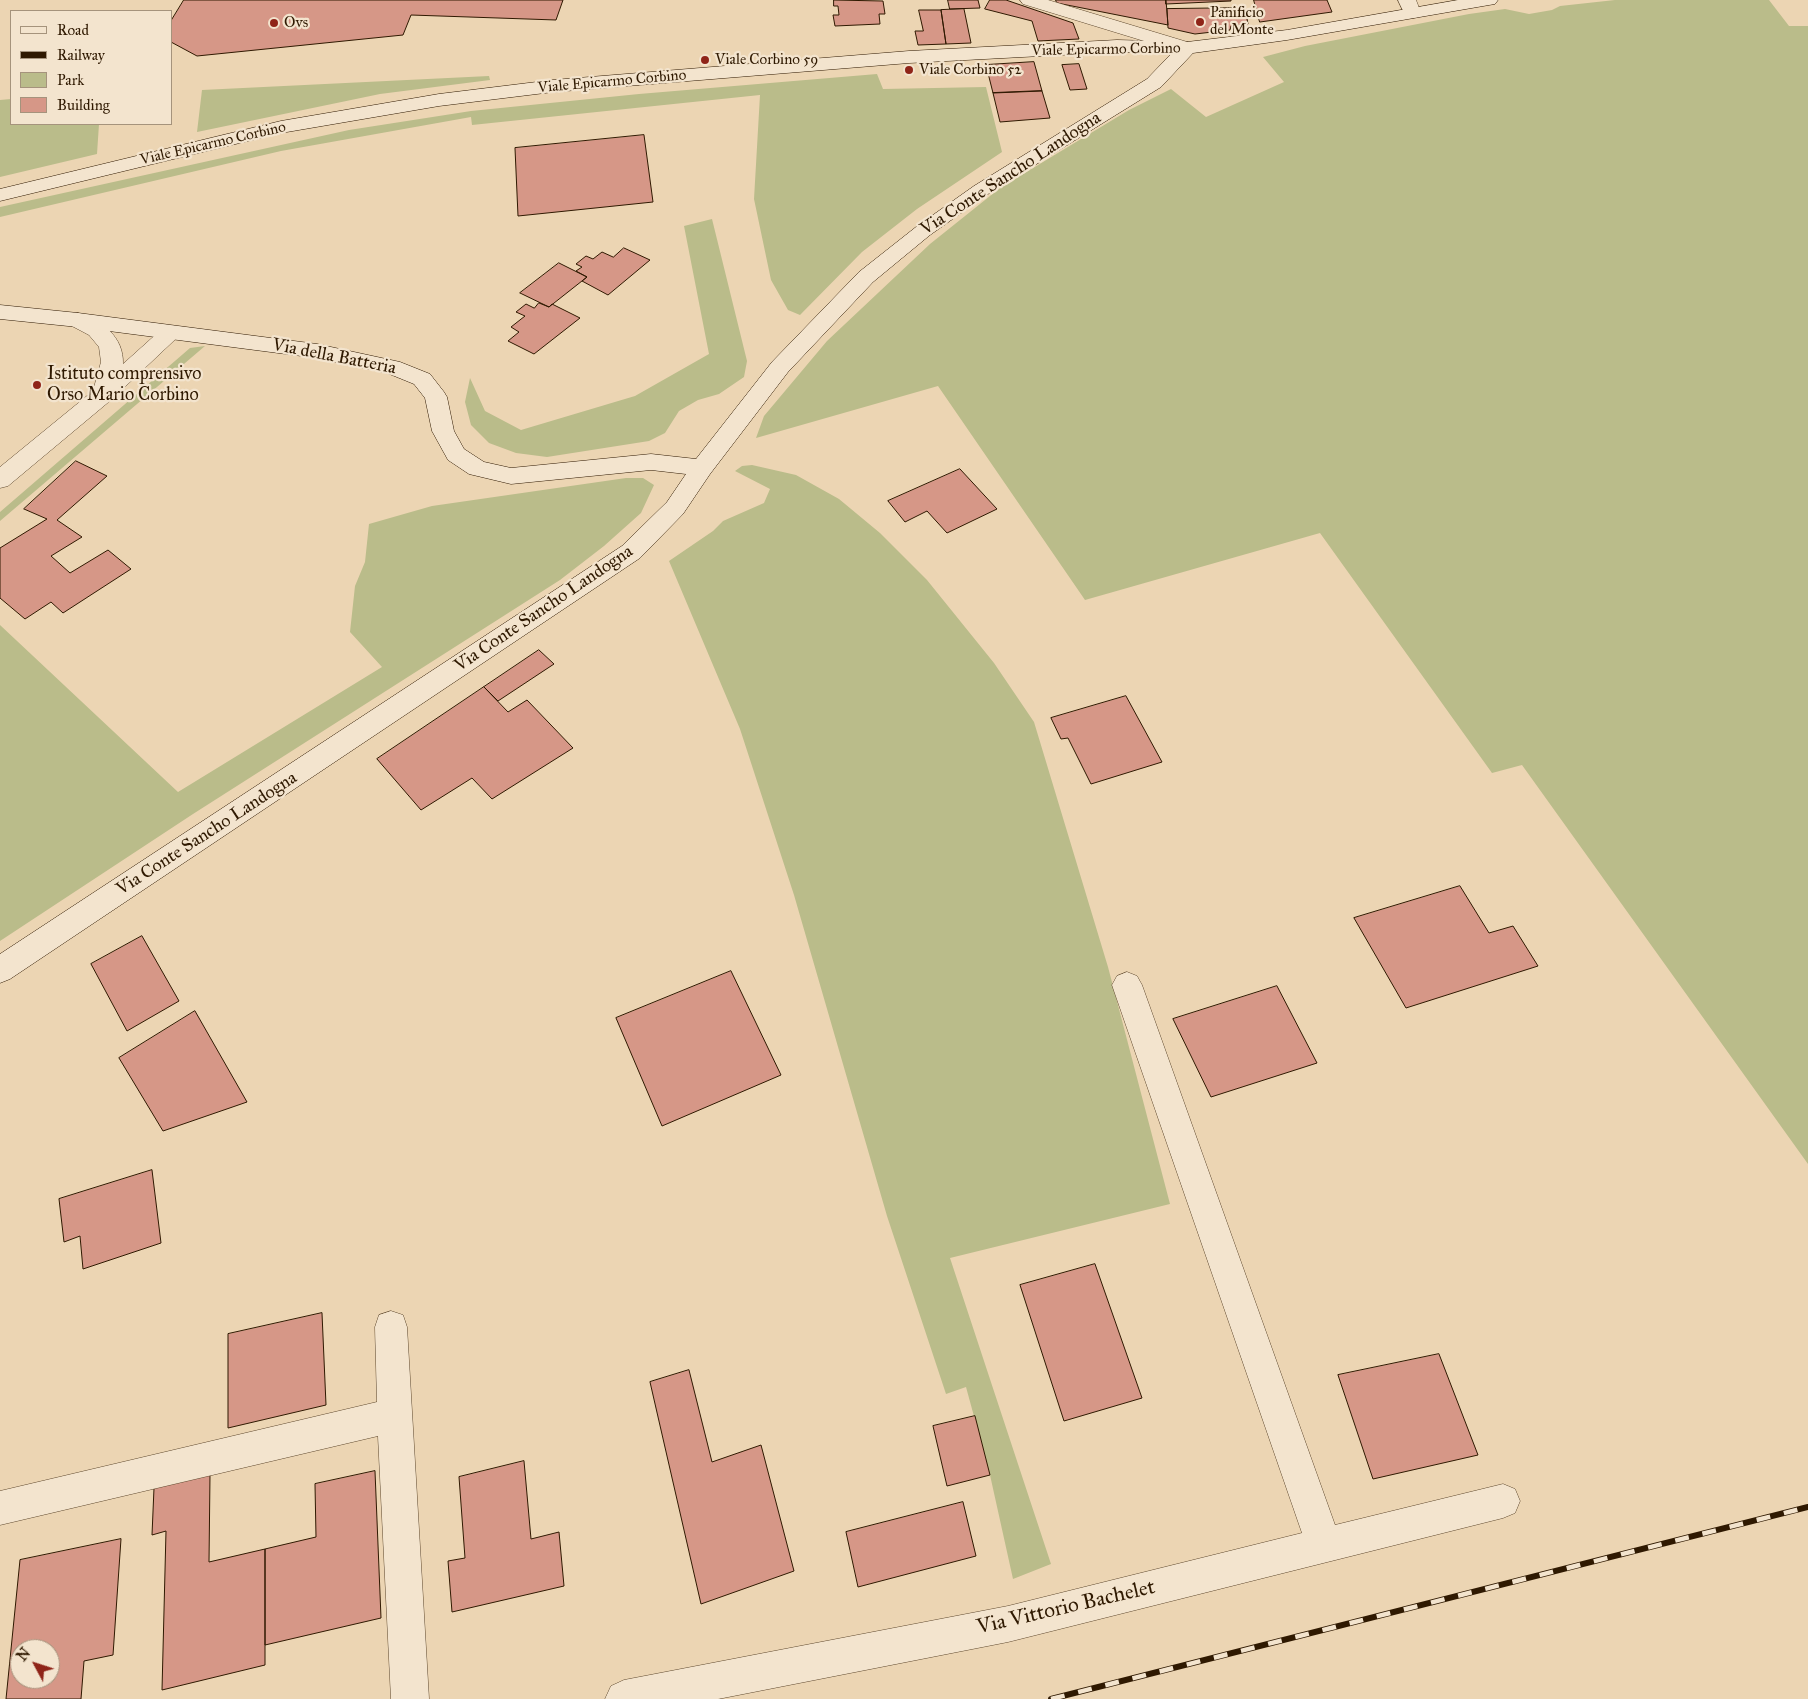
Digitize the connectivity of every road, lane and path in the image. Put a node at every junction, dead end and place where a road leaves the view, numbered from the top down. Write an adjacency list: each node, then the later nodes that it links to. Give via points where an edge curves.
1 (1030, 0): 4 (main road)
2 (1489, 0): 3 (main road, Viale Epicarmo Corbino)
3 (1409, 6): 6 (main road, Viale Epicarmo Corbino, via 1287,36)
4 (1114, 27): 5 (main road); 6 (main road)
5 (1117, 46): 6 (main road, Viale Epicarmo Corbino); 7 (main road, Viale Epicarmo Corbino, via 899,58 553,86 439,100 282,128)
6 (1188, 48): 12 (main road, Via Conte Sancho Landogna, via 1154,83 981,190 923,231 866,278 780,367)
7 (0, 195)
8 (0, 312): 9 (main road, Via della Batteria)
9 (78, 320): 10 (main road, Via della Batteria); 11 (main road, via 99,332 112,352 113,370)
10 (171, 333): 11 (main road); 12 (main road, Via della Batteria, via 317,351 392,367 422,379 436,397 443,431 456,454 477,468 511,476 651,462)
11 (103, 395): 13 (main road)
12 (702, 468): 14 (main road, Via Conte Sancho Landogna, via 675,508 631,552)
13 (0, 480)
14 (0, 970)
15 (1127, 985): 20 (main road)
16 (391, 1327): 17 (main road)
17 (394, 1415): 19 (main road); 21 (main road)
18 (1503, 1501): 20 (main road, Via Vittorio Bachelet)
19 (0, 1508)
20 (1324, 1545): 22 (main road, Via Vittorio Bachelet, via 1008,1624)
21 (410, 1699)
22 (624, 1699)

